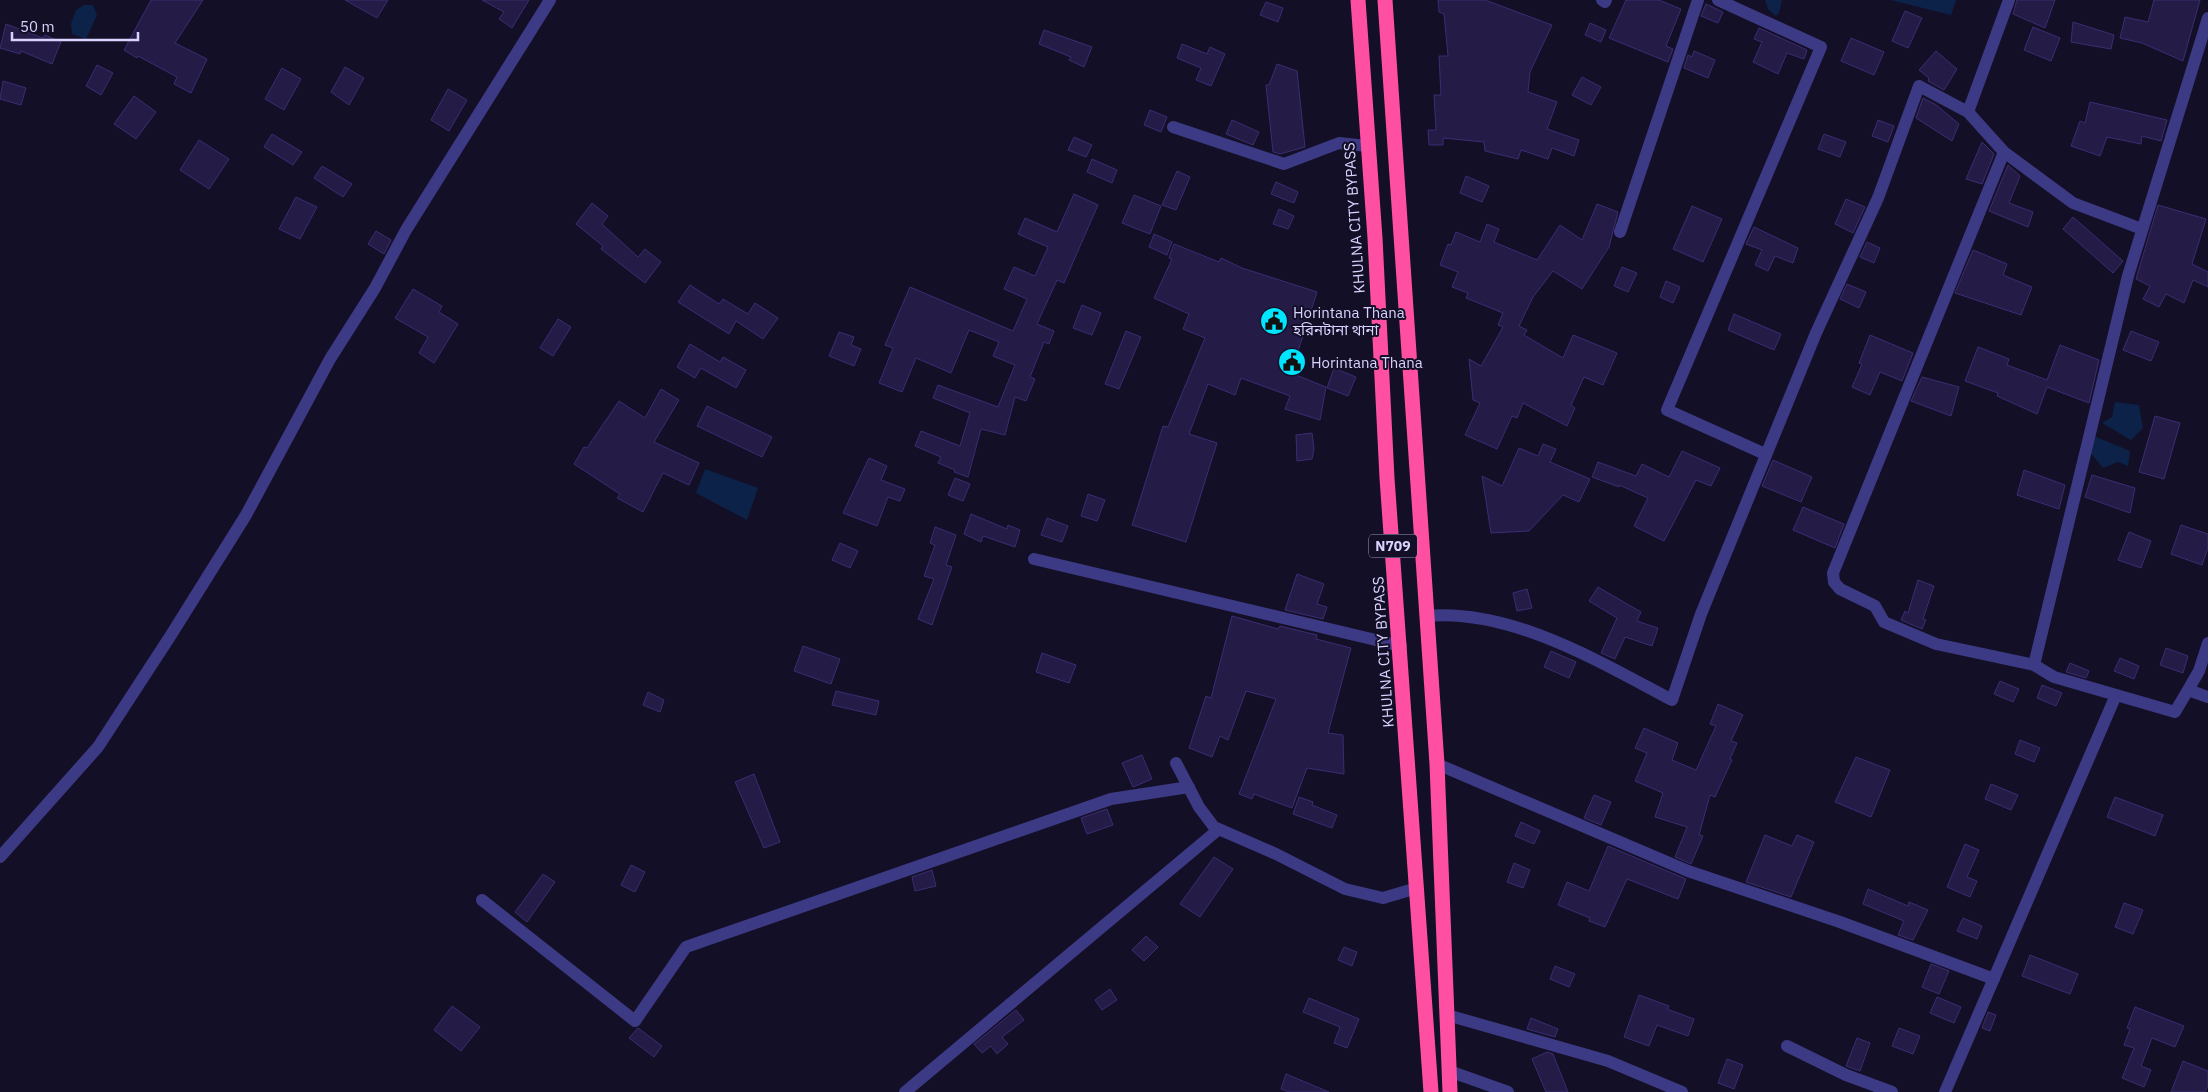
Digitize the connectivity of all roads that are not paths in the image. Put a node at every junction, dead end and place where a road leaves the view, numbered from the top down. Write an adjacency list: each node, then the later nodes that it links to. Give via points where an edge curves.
1 (550, 0): 29 (street, via 406,230 375,288 330,359 246,515 171,635 98,747)
2 (1358, 0): 12 (highway, KHULNA CITY BYPASS / N709)
3 (1385, 0): 18 (highway, N709)
4 (1602, 0): 5 (street)
5 (1606, 0)
6 (1698, 0): 15 (street)
7 (1718, 0): 16 (street, via 1821,47 1668,410)
8 (2009, 0): 10 (street)
9 (2208, 18): 14 (street)
10 (1968, 112): 13 (street); 16 (street, via 1919,86 1878,198)
11 (1173, 127): 12 (street, via 1284,164 1340,143)
12 (1367, 146): 20 (highway, KHULNA CITY BYPASS / N709, via 1387,478)
13 (2004, 152): 14 (street, via 2073,203); 21 (street, via 1833,573 1834,582 1840,589 1874,606 1884,622 1936,644)
14 (2142, 229): 21 (street)
15 (1620, 232)
16 (1765, 454): 18 (street, via 1701,614 1672,700 1592,658 1512,625 1452,614)
17 (1034, 559): 20 (street)
18 (1426, 616): 26 (highway, N709)
19 (2208, 643): 22 (street, via 2199,671)
20 (1401, 646): 30 (highway, KHULNA CITY BYPASS / N709)
21 (2034, 665): 23 (street, via 2054,678)
22 (2188, 690): 23 (street, via 2175,712); 24 (street)
23 (2116, 696): 32 (street)
24 (2208, 697)
25 (1176, 763): 27 (street)
26 (1437, 764): 32 (street, via 1688,871); 33 (highway, N709)
27 (1189, 787): 28 (street, via 1199,807); 31 (street, via 1111,799 686,947 636,1021)
28 (1218, 829): 30 (street, via 1345,889 1383,898); 36 (street)
29 (0, 857)
30 (1418, 888): 37 (highway, KHULNA CITY BYPASS / N709)
31 (482, 900)
32 (1994, 979): 42 (street)
33 (1447, 1014): 35 (highway, N709); 40 (street, via 1608,1061)
34 (1787, 1046): 41 (street, via 1846,1075)
35 (1449, 1072): 38 (highway, N709); 39 (street)
36 (905, 1092)
37 (1431, 1092)
38 (1450, 1092)
39 (1508, 1092)
40 (1682, 1092)
41 (1892, 1092)
42 (1945, 1092)

